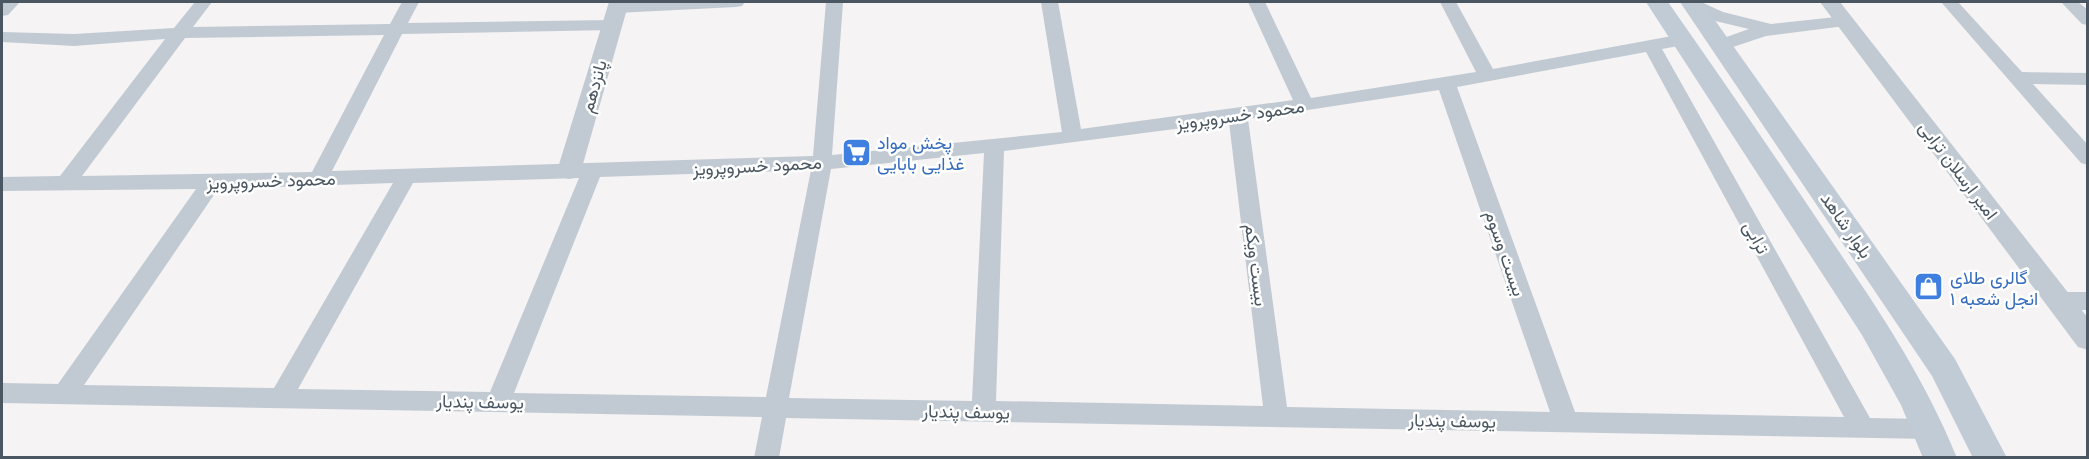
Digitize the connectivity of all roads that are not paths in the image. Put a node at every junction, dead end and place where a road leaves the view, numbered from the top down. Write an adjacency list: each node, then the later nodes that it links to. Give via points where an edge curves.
1 (12, 2): 14 (street)
2 (203, 2): 20 (street)
3 (410, 2): 19 (street)
4 (736, 2): 15 (street)
5 (834, 2): 34 (street)
6 (1049, 2): 31 (street)
7 (1256, 2): 29 (street)
8 (1448, 2): 25 (street)
9 (1657, 2): 22 (main road, بلوار شاهد)
10 (1830, 2): 17 (street, امیر ارسلان ترابی)
11 (1949, 2): 26 (street)
12 (2069, 2): 16 (street)
13 (1692, 3): 18 (street, via 1734,21); 23 (main road, بلوار شاهد)
14 (2, 11)
15 (616, 11): 19 (street); 35 (street, پانزدهم)
16 (2088, 20)
17 (1845, 21): 18 (street); 43 (street, امیر ارسلان ترابی)
18 (1770, 28): 23 (street)
19 (396, 30): 20 (street); 38 (street)
20 (178, 33): 21 (street, via 74,40); 41 (street)
21 (2, 38)
22 (1683, 40): 24 (street, محمود خسروپرویز); 55 (main road, بلوار شاهد, via 1879,336)
23 (1721, 45): 58 (main road, بلوار شاهد, via 1944,368)
24 (1651, 46): 25 (street, محمود خسروپرویز); 54 (street, ترابی)
25 (1487, 75): 28 (street, محمود خسروپرویز)
26 (2018, 78): 27 (street); 33 (street)
27 (2088, 79)
28 (1446, 83): 29 (street, محمود خسروپرویز); 53 (street, بیست وسوم)
29 (1305, 105): 30 (street, محمود خسروپرویز)
30 (1238, 115): 31 (street, محمود خسروپرویز); 52 (street, بیست ویکم)
31 (1073, 137): 32 (street, محمود خسروپرویز)
32 (994, 145): 34 (street, محمود خسروپرویز); 51 (street)
33 (2088, 158)
34 (822, 163): 36 (street, محمود خسروپرویز); 50 (street)
35 (569, 171): 36 (street, محمود خسروپرویز); 37 (street, محمود خسروپرویز)
36 (592, 171): 49 (street)
37 (407, 176): 38 (street, محمود خسروپرویز); 48 (street)
38 (318, 179): 39 (street, محمود خسروپرویز)
39 (212, 182): 41 (street, محمود خسروپرویز); 47 (street)
40 (9, 184): 41 (street, محمود خسروپرویز); 42 (street)
41 (65, 184)
42 (2, 201)
43 (2058, 301): 44 (street); 45 (street, امیر ارسلان ترابی)
44 (2088, 301)
45 (2088, 339)
46 (2, 393): 47 (street, یوسف پندیار)
47 (64, 393): 48 (street, یوسف پندیار)
48 (281, 398): 49 (street, یوسف پندیار)
49 (498, 402): 50 (street, یوسف پندیار)
50 (777, 407): 51 (street, یوسف پندیار); 56 (street)
51 (984, 411): 52 (street, یوسف پندیار)
52 (1276, 416): 53 (street, یوسف پندیار)
53 (1566, 422): 54 (street, یوسف پندیار)
54 (1863, 428): 55 (street, یوسف پندیار)
55 (1930, 429): 57 (main road, بلوار شاهد)
56 (766, 458)
57 (1940, 458)
58 (1990, 458)

